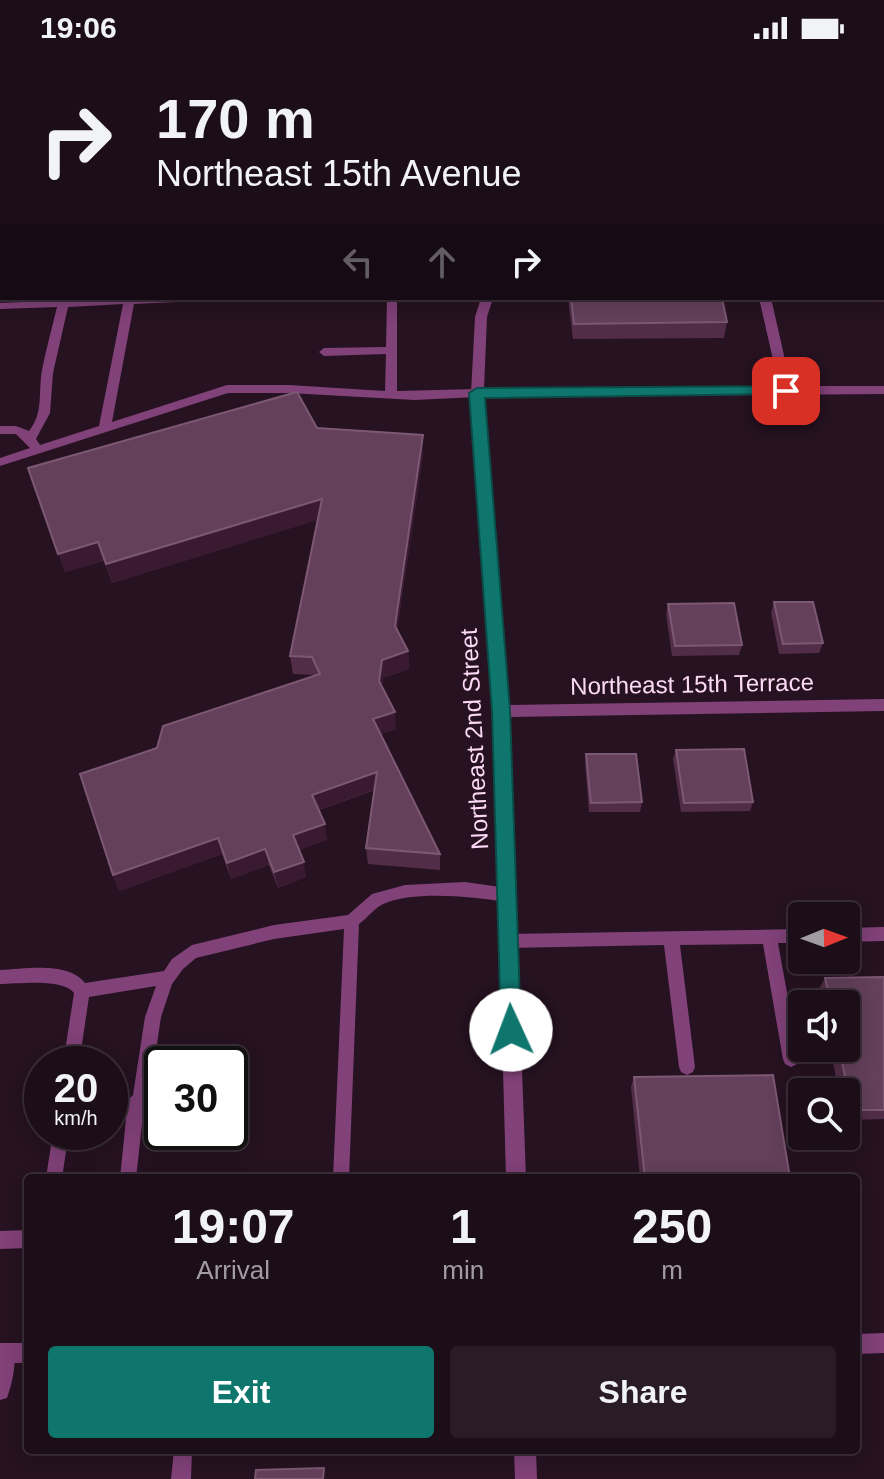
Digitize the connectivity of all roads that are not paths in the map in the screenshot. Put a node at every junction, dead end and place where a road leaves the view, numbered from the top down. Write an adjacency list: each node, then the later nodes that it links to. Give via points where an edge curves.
1 (152, 300): 5 (lane)
2 (392, 300): 8 (lane)
3 (486, 300): 12 (street, Northeast 2nd Street)
4 (765, 300): 11 (street)
5 (129, 301): 6 (lane); 14 (lane)
6 (63, 304): 7 (lane); 16 (lane, via 46,378 48,404)
7 (0, 306)
8 (391, 350): 9 (lane); 13 (lane)
9 (324, 352)
10 (884, 390): 11 (street)
11 (786, 391): 12 (street)
12 (477, 393): 13 (lane); 19 (street, Northeast 2nd Street)
13 (391, 395): 14 (lane, via 227,389)
14 (105, 427): 16 (lane)
15 (0, 430): 16 (lane, via 16,428)
16 (34, 444): 17 (lane)
17 (0, 462)
18 (884, 705): 19 (street, Northeast 15th Terrace)
19 (501, 711): 20 (street, Northeast 2nd Street)
20 (507, 895): 21 (lane, via 465,889 405,892 377,899); 27 (street, Northeast 2nd Street)
21 (352, 921): 29 (lane, via 274,932 192,952); 39 (lane)
22 (884, 934): 23 (lane)
23 (860, 935)
24 (769, 936): 25 (lane); 26 (lane); 31 (lane)
25 (788, 936)
26 (671, 938): 27 (lane); 33 (lane)
27 (508, 941): 40 (street, Northeast 2nd Street)
28 (0, 977): 30 (lane, via 62,977)
29 (168, 977): 30 (lane); 34 (lane, via 151,1028)
30 (82, 991): 32 (lane)
31 (788, 1042)
32 (74, 1046)
33 (687, 1067)
34 (136, 1107): 35 (lane); 38 (lane)
35 (128, 1110)
36 (58, 1150): 37 (lane)
37 (55, 1174)
38 (128, 1174)
39 (341, 1174)
40 (516, 1174)
41 (24, 1239): 42 (lane)
42 (0, 1240)
43 (884, 1343): 44 (street)
44 (860, 1344)
45 (24, 1352): 46 (street)
46 (3, 1353): 47 (lane)
47 (0, 1391)
48 (183, 1454): 50 (lane)
49 (525, 1454): 51 (street)
50 (181, 1479)
51 (526, 1479)

